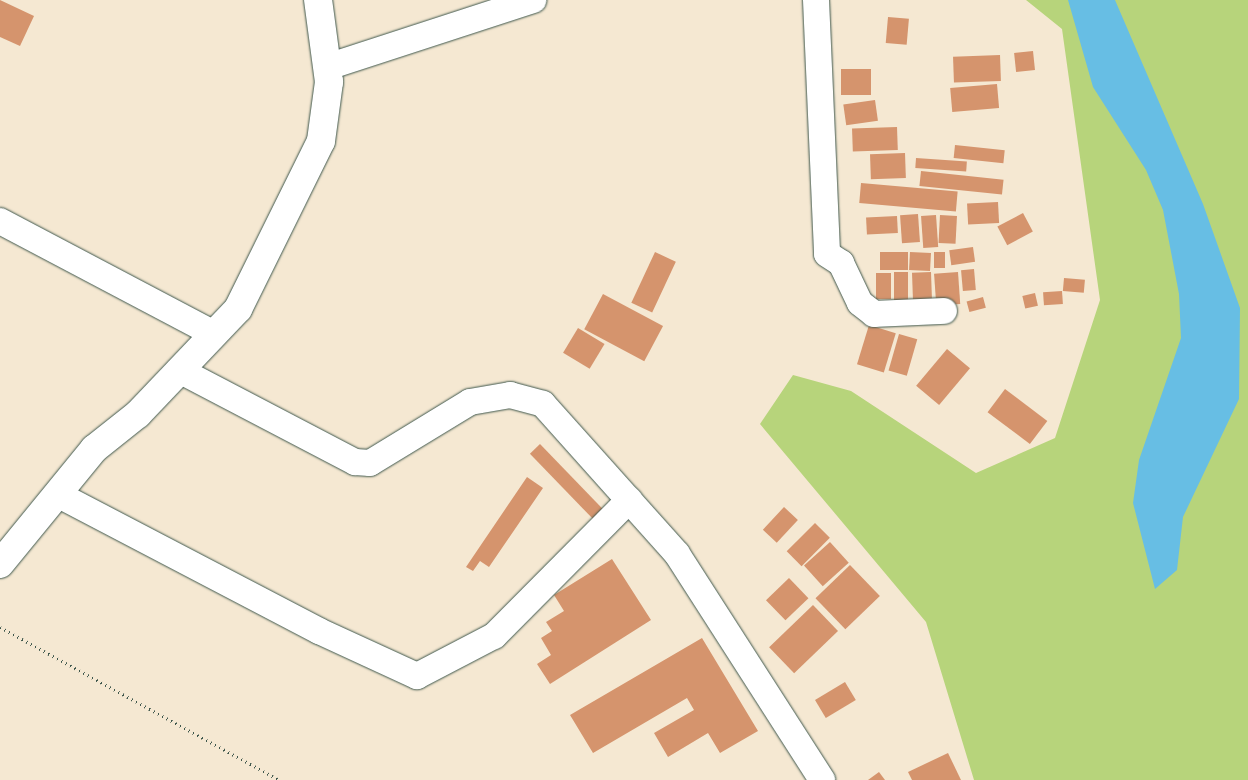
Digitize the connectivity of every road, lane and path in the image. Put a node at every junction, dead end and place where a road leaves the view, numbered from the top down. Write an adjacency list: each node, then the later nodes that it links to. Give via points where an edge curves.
1 (318, 0): 4 (street)
2 (532, 0): 4 (street)
3 (816, 0): 6 (street, via 828,254 841,262 860,303 874,314)
4 (327, 67): 7 (street, via 321,141 238,309)
5 (0, 220): 7 (street)
6 (944, 311)
7 (214, 334): 8 (street)
8 (179, 370): 9 (street, via 138,414 94,449); 10 (street, via 355,462 370,463 470,402 510,395 543,404)
9 (57, 494): 10 (street, via 319,631 417,676 494,636); 11 (street)
10 (629, 500): 14 (street, via 677,554)
11 (0, 564)
12 (0, 628): 13 (path)
13 (280, 780)
14 (822, 780)

